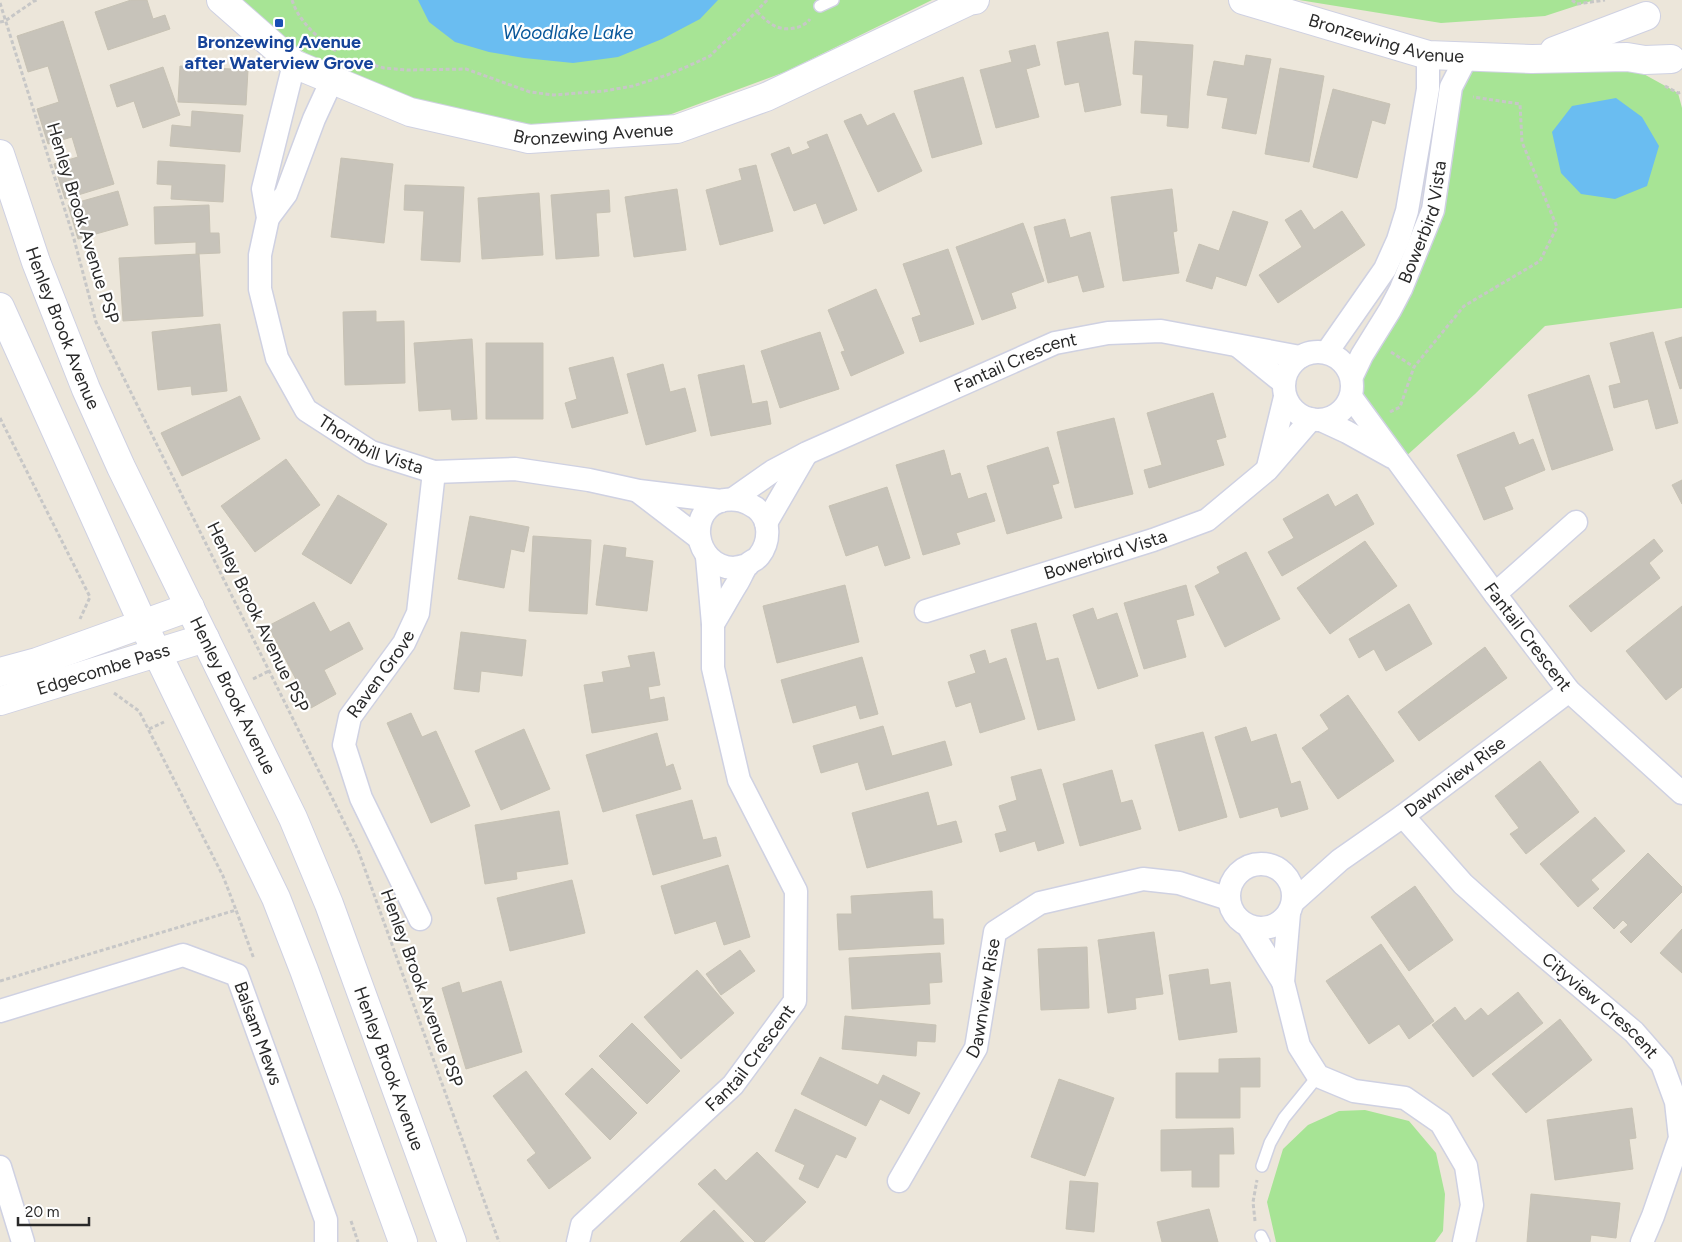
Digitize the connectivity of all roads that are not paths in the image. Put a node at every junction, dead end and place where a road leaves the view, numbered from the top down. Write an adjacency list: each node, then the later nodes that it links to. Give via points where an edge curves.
1 (222, 0): 11 (main road, Bronzewing Avenue)
2 (833, 0): 5 (lane)
3 (971, 0): 12 (main road, Bronzewing Avenue, via 766,97 677,129 529,139 410,112)
4 (1243, 0): 7 (main road, Bronzewing Avenue)
5 (820, 6)
6 (1648, 8): 9 (main road, Bronzewing Avenue); 10 (main road, via 1647,29 1651,42 1660,52)
7 (1428, 56): 8 (main road, Bronzewing Avenue); 17 (street, Bowerbird Vista, via 1426,99 1407,211 1398,240 1386,269)
8 (1467, 56): 9 (main road, Bronzewing Avenue); 19 (street, Bowerbird Vista, via 1451,87 1433,210 1401,289 1362,355)
9 (1532, 59): 10 (main road, Bronzewing Avenue, via 1627,56)
10 (1676, 61)
11 (294, 64): 12 (main road, Bronzewing Avenue); 14 (street, Thornbill Vista, via 263,190)
12 (332, 80): 14 (street, Thornbill Vista, via 286,194)
13 (0, 154): 33 (main road, Henley Brook Avenue, via 36,262 86,389)
14 (268, 218): 25 (street, Thornbill Vista, via 260,255 260,289 277,358 306,410 371,452)
15 (0, 307): 35 (main road)
16 (1238, 345): 18 (street, Fantail Crescent); 20 (street, Fantail Crescent); 22 (street, Fantail Crescent, via 1161,331 1108,333 1055,342)
17 (1327, 352): 18 (street); 19 (street, via 1347,366)
18 (1300, 356): 20 (street, via 1286,373)
19 (1351, 387): 21 (street, via 1346,406 1340,413); 23 (street, Fantail Crescent)
20 (1284, 390): 21 (street, via 1291,408); 24 (street)
21 (1316, 420): 23 (street, Fantail Crescent, via 1347,432); 24 (street, Bowerbird Vista)
22 (807, 453): 27 (street, Fantail Crescent); 29 (street)
23 (1395, 459): 32 (street, Fantail Crescent)
24 (1267, 470): 34 (street, Bowerbird Vista, via 1207,520)
25 (434, 472): 26 (street, Thornbill Vista, via 515,469 589,480); 50 (street, Raven Grove, via 418,613 404,643 350,717 344,745 361,798)
26 (639, 492): 27 (street, Thornbill Vista); 30 (street, Thornbill Vista)
27 (727, 500): 29 (street, via 747,502 759,510); 30 (street, via 711,507 703,516 699,526)
28 (1576, 522): 32 (street)
29 (766, 523): 31 (street, via 765,547)
30 (703, 547): 31 (street, via 719,565 734,568); 36 (street, Fantail Crescent)
31 (748, 565): 36 (street)
32 (1494, 594): 40 (street, Fantail Crescent)
33 (190, 607): 35 (main road, Edgecombe Pass); 37 (main road, Henley Brook Avenue)
34 (926, 611)
35 (143, 624): 38 (main road); 39 (main road, Edgecombe Pass)
36 (713, 624): 62 (street, Fantail Crescent, via 713,668 739,780 796,891 795,1001 733,1084 582,1226)
37 (205, 638): 38 (main road, Edgecombe Pass); 61 (main road, Henley Brook Avenue, via 293,818 325,896)
38 (157, 653): 41 (main road, Edgecombe Pass); 60 (main road, via 276,898)
39 (0, 672)
40 (1569, 691): 42 (street, Fantail Crescent); 43 (street, Dawnview Rise)
41 (0, 701)
42 (1682, 794)
43 (1404, 816): 44 (street, Dawnview Rise); 64 (street, Cityview Crescent, via 1463,884 1634,1032 1662,1064 1676,1102 1680,1138)
44 (1340, 860): 45 (street, Dawnview Rise); 49 (street, Dawnview Rise)
45 (1286, 876): 46 (street, via 1272,866 1254,865); 49 (street, via 1292,888)
46 (1235, 877): 47 (street, Dawnview Rise); 48 (street)
47 (1179, 883): 48 (street, Dawnview Rise); 57 (street, Dawnview Rise, via 1143,879 1040,903 995,932 976,1048)
48 (1229, 899): 51 (street, via 1235,915)
49 (1291, 907): 51 (street, via 1281,922 1271,927 1259,929); 52 (street)
50 (420, 919)
51 (1248, 926): 52 (street)
52 (1283, 982): 54 (street, via 1299,1046)
53 (0, 1010): 59 (street, Balsam Mews, via 183,955 237,975 326,1220)
54 (1318, 1076): 55 (lane, via 1284,1118); 63 (street, via 1354,1091 1405,1098 1441,1122 1466,1166 1472,1205)
55 (1262, 1166)
56 (0, 1167): 58 (street)
57 (899, 1181)
58 (23, 1242)
59 (326, 1242)
60 (403, 1242)
61 (452, 1242)
62 (578, 1242)
63 (1464, 1242)
64 (1642, 1242)

